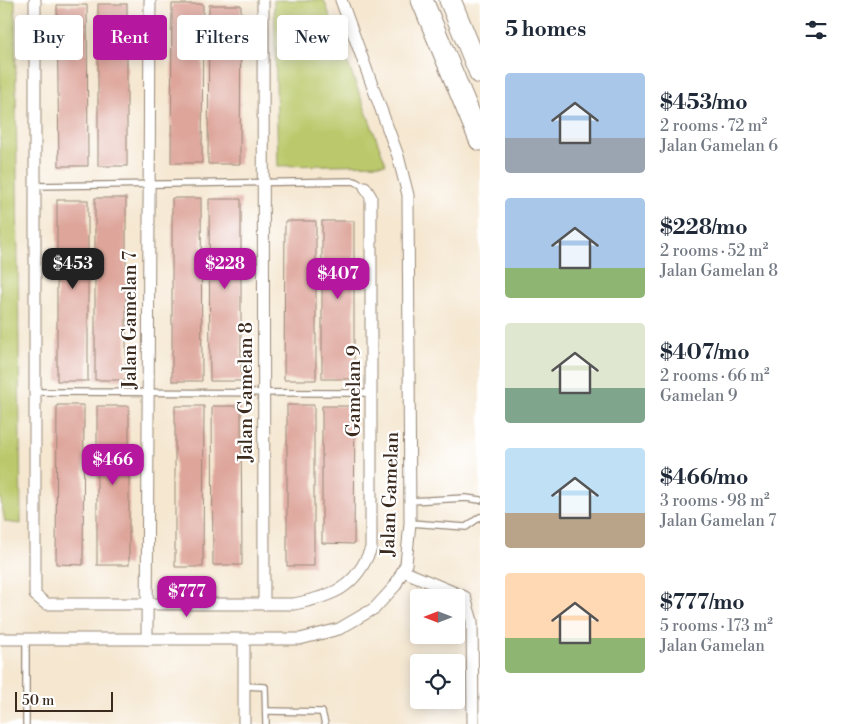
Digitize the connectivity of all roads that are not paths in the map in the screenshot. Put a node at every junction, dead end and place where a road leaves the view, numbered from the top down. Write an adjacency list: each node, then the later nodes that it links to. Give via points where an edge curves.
1 (35, 0): 11 (street)
2 (150, 0): 10 (street, Jalan Gamelan 7)
3 (263, 0): 9 (street, Jalan Gamelan 8)
4 (341, 0): 18 (street, Jalan Gamelan, via 398,156 408,195)
5 (422, 0): 8 (highway)
6 (450, 0): 7 (highway)
7 (480, 73)
8 (480, 140)
9 (264, 184): 10 (lane); 12 (lane, via 354,181); 16 (street, Jalan Gamelan 8)
10 (148, 185): 11 (lane); 13 (street, Jalan Gamelan 7)
11 (36, 186): 14 (street)
12 (365, 187): 15 (street, Gamelan 9, via 371,197 372,212)
13 (148, 391): 14 (lane); 16 (lane); 22 (street, Jalan Gamelan 7)
14 (35, 392): 22 (street, Gamelan 9, via 35,595 46,604)
15 (372, 393): 16 (lane); 23 (street, Gamelan 9, via 370,548 363,568 344,587 321,598 294,604)
16 (263, 394): 23 (street, Jalan Gamelan 8)
17 (480, 500): 18 (lane)
18 (410, 501): 20 (street, Jalan Gamelan)
19 (480, 517): 20 (lane, via 466,527)
20 (410, 523): 21 (street, Jalan Gamelan)
21 (403, 571): 27 (street, Jalan Gamelan, via 395,586 375,608 339,629 300,639); 34 (street, via 465,597 472,621)
22 (147, 604): 23 (street, Gamelan 9); 26 (street, Jalan Gamelan 7)
23 (264, 604)
24 (0, 639): 25 (street, Jalan Gamelan)
25 (26, 639): 26 (street, Jalan Gamelan); 30 (lane)
26 (147, 639): 27 (street, Jalan Gamelan)
27 (244, 640): 28 (street)
28 (244, 686): 29 (lane, via 265,687); 31 (street)
29 (267, 711): 32 (lane); 33 (lane, via 322,712)
30 (26, 724)
31 (244, 724)
32 (266, 724)
33 (325, 724)
34 (473, 724)

